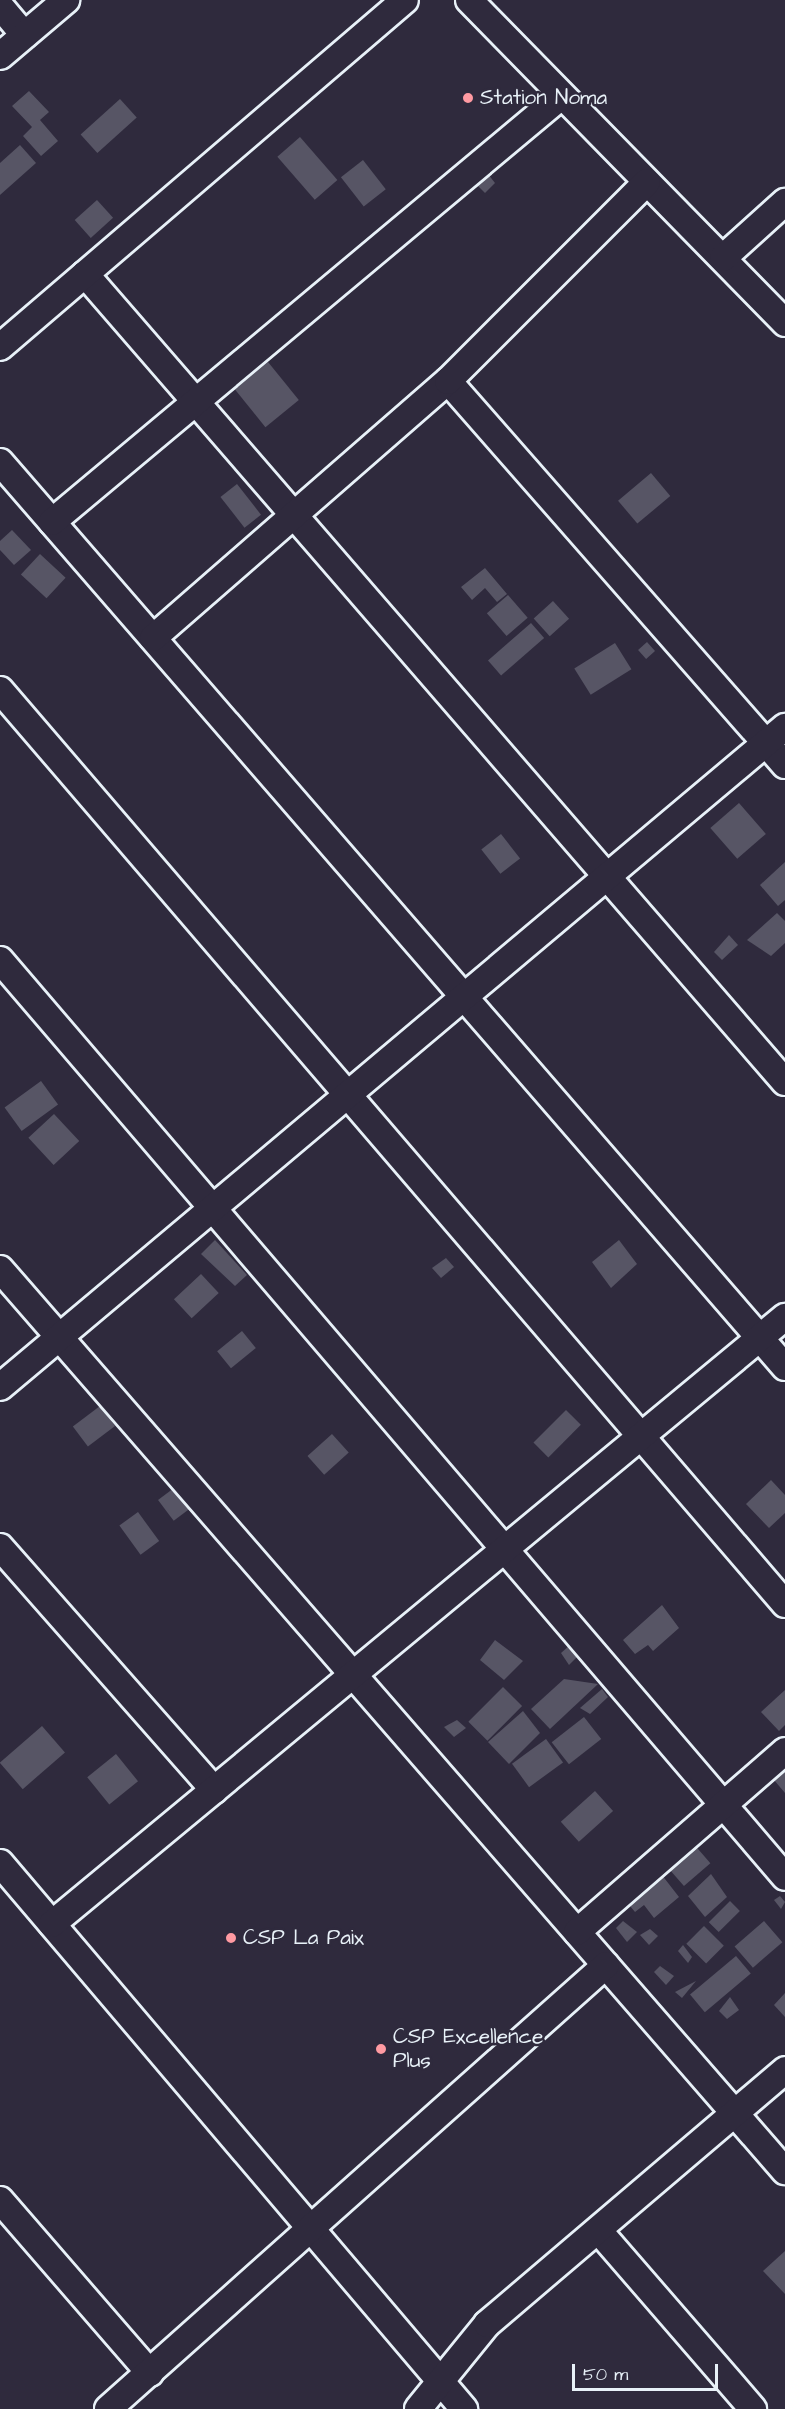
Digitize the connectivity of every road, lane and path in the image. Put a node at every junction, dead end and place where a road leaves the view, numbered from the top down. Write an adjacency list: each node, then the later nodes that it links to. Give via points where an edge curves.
1 (66, 0): 5 (street)
2 (405, 0): 11 (street)
3 (469, 0): 7 (street)
4 (0, 6): 5 (street)
5 (24, 35): 6 (street)
6 (0, 56)
7 (560, 97): 8 (street); 15 (street)
8 (647, 182): 10 (street); 14 (street)
9 (785, 202): 10 (street)
10 (723, 258): 12 (street)
11 (85, 274): 13 (street); 15 (street)
12 (785, 323)
13 (0, 347)
14 (448, 381): 17 (street); 21 (street)
15 (195, 400): 17 (street); 18 (street)
16 (0, 462): 18 (street)
17 (294, 515): 19 (street); 23 (street)
18 (52, 522): 19 (street)
19 (153, 638): 25 (street)
20 (0, 690): 27 (street)
21 (775, 734): 22 (street); 23 (street)
22 (785, 765)
23 (607, 876): 25 (street); 26 (street)
24 (0, 960): 28 (street)
25 (464, 996): 27 (street); 32 (street)
26 (785, 1082)
27 (347, 1095): 28 (street); 35 (street)
28 (212, 1208): 31 (street); 37 (street)
29 (0, 1269): 31 (street)
30 (785, 1317): 32 (street)
31 (59, 1337): 34 (street); 39 (street)
32 (760, 1338): 33 (street); 35 (street)
33 (785, 1366)
34 (0, 1387)
35 (641, 1436): 37 (street); 38 (street)
36 (0, 1547): 41 (street)
37 (504, 1549): 39 (street); 42 (street)
38 (785, 1604)
39 (353, 1675): 41 (street); 46 (street)
40 (785, 1751): 42 (street)
41 (214, 1790): 45 (street)
42 (723, 1805): 44 (street); 46 (street)
43 (0, 1863): 45 (street)
44 (785, 1877)
45 (52, 1924): 52 (street)
46 (577, 1932): 47 (street)
47 (606, 1965): 49 (street); 52 (street)
48 (785, 2070): 49 (street)
49 (735, 2113): 50 (street); 53 (street)
50 (785, 2171)
51 (0, 2200): 54 (street)
52 (311, 2229): 54 (street); 55 (street)
53 (598, 2230): 55 (street, via 487,2324); 59 (street)
54 (150, 2373): 56 (street)
55 (440, 2382): 57 (street); 58 (street)
56 (108, 2409)
57 (418, 2409)
58 (464, 2409)
59 (753, 2409)

